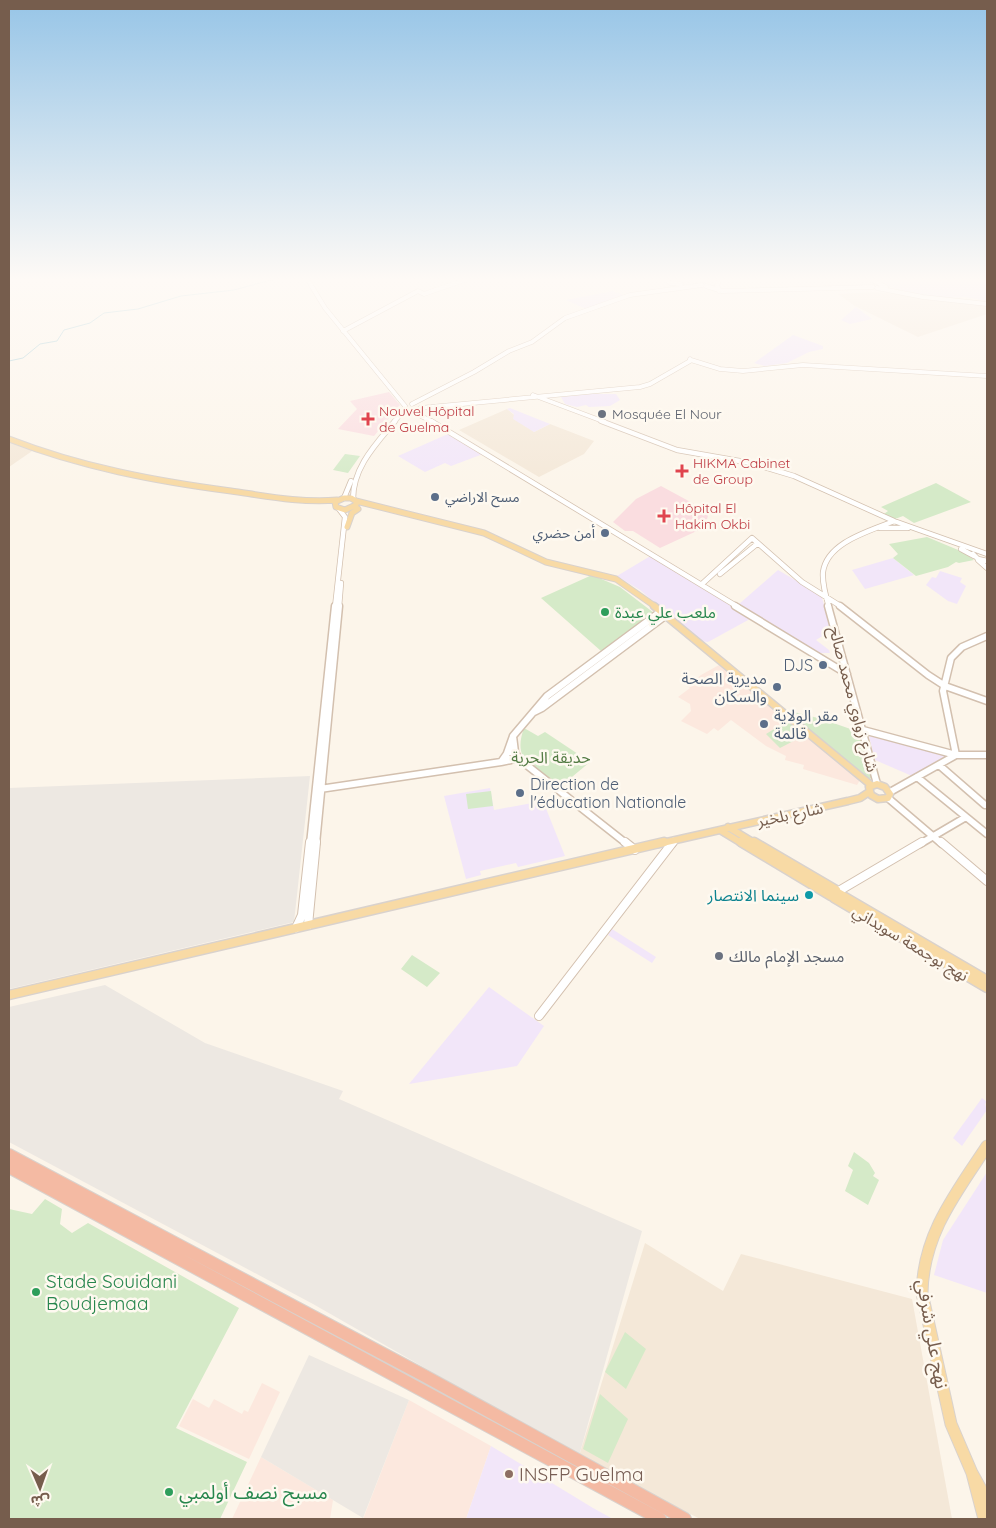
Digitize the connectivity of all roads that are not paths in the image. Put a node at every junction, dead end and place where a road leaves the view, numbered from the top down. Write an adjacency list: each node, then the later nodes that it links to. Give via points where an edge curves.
1 (358, 348): 7 (street)
2 (360, 348): 6 (street, via 401,395)
3 (516, 348): 6 (street)
4 (987, 376): 5 (street, via 803,365 742,371 720,369 690,359 640,387)
5 (533, 396): 6 (street); 8 (street); 18 (street, via 679,452 794,476)
6 (416, 406): 7 (street); 8 (street); 9 (street); 10 (street)
7 (404, 407): 9 (street, via 405,411); 12 (street, via 364,455)
8 (431, 407): 10 (street, via 426,409)
9 (412, 412): 15 (street, via 400,415 366,458 358,472); 29 (street)
10 (426, 414): 29 (street)
11 (9, 439): 14 (main road, via 75,461 143,478)
12 (344, 498): 13 (main road); 15 (main road)
13 (337, 500): 14 (main road); 17 (main road)
14 (324, 501): 17 (main road)
15 (354, 504): 16 (main road); 17 (main road); 19 (street); 27 (main road, via 478,531 534,557)
16 (368, 507): 19 (main road, via 353,512); 27 (main road, via 474,534 532,561)
17 (337, 508): 65 (main road, via 345,517 302,915)
18 (894, 521): 20 (street, شارع زواوي محمد صالح); 21 (street)
19 (347, 527): 49 (street)
20 (879, 528): 21 (street); 30 (street, شارع زواوي محمد صالح, via 832,552 822,572)
21 (913, 528): 23 (street); 25 (street)
22 (755, 546): 29 (street); 29 (street, via 752,538); 31 (street)
23 (978, 552): 24 (street); 25 (street, via 974,553)
24 (987, 554)
25 (976, 558): 26 (street); 28 (street)
26 (987, 561)
27 (569, 568): 35 (main road, via 616,580)
28 (987, 568)
29 (705, 583): 39 (street)
30 (824, 587): 31 (street); 32 (street, شارع زواوي محمد صالح); 33 (street)
31 (815, 590): 32 (street)
32 (826, 597): 33 (street); 34 (street, شارع زواوي محمد صالح)
33 (836, 604): 34 (street); 36 (street, شارع زواوي محمد صالح); 41 (street)
34 (828, 606): 36 (street, شارع زواوي محمد صالح)
35 (663, 614): 46 (street, via 542,708 532,712 513,736); 50 (main road)
36 (831, 614): 38 (street, شارع زواوي محمد صالح)
37 (987, 636): 41 (street, via 954,654)
38 (842, 658): 39 (street, via 836,662); 40 (street, شارع زواوي محمد صالح)
39 (827, 659): 40 (street)
40 (847, 674): 43 (street, شارع زواوي محمد صالح)
41 (945, 686): 42 (street); 44 (street, via 943,692)
42 (987, 701)
43 (863, 730): 44 (street); 50 (street, شارع زواوي محمد صالح)
44 (956, 755): 45 (street); 47 (street)
45 (987, 755)
46 (512, 756): 49 (street, via 501,762); 61 (street)
47 (939, 765): 48 (street); 52 (street)
48 (917, 777): 51 (street); 53 (street)
49 (320, 789): 64 (street)
50 (873, 790): 51 (main road, شارع بلخير, via 881,800); 51 (main road, via 883,785); 54 (main road, شارع بلخير, via 860,798)
51 (889, 795): 59 (street)
52 (985, 805)
53 (966, 817): 57 (street); 59 (street)
54 (742, 824): 55 (main road, شارع بلخير); 58 (main road)
55 (728, 827): 56 (main road, شارع بلخير); 58 (main road, نهج بوجمعة سويداني)
56 (720, 830): 58 (main road, نهج بوجمعة سويداني); 60 (main road, شارع بلخير)
57 (987, 834)
58 (738, 835): 63 (main road, نهج بوجمعة سويداني)
59 (932, 836): 62 (street); 63 (street)
60 (674, 841): 61 (main road, شارع بلخير); 69 (street)
61 (635, 850): 64 (main road, شارع بلخير)
62 (987, 881)
63 (835, 894): 66 (main road, نهج بوجمعة سويداني); 67 (main road, نهج بوجمعة سويداني)
64 (308, 925): 65 (main road, شارع بلخير)
65 (296, 928): 68 (main road, شارع بلخير)
66 (987, 980)
67 (987, 988)
68 (9, 996)
69 (539, 1016)
70 (987, 1146): 73 (main road, نهج علي شرفي, via 944,1211 922,1270 922,1293 951,1424)
71 (9, 1155): 76 (highway)
72 (9, 1167): 75 (highway)
73 (972, 1473): 74 (main road, نهج علي شرفي); 77 (main road, نهج علي شرفي)
74 (987, 1500)
75 (659, 1519)
76 (685, 1519)
77 (984, 1519)

